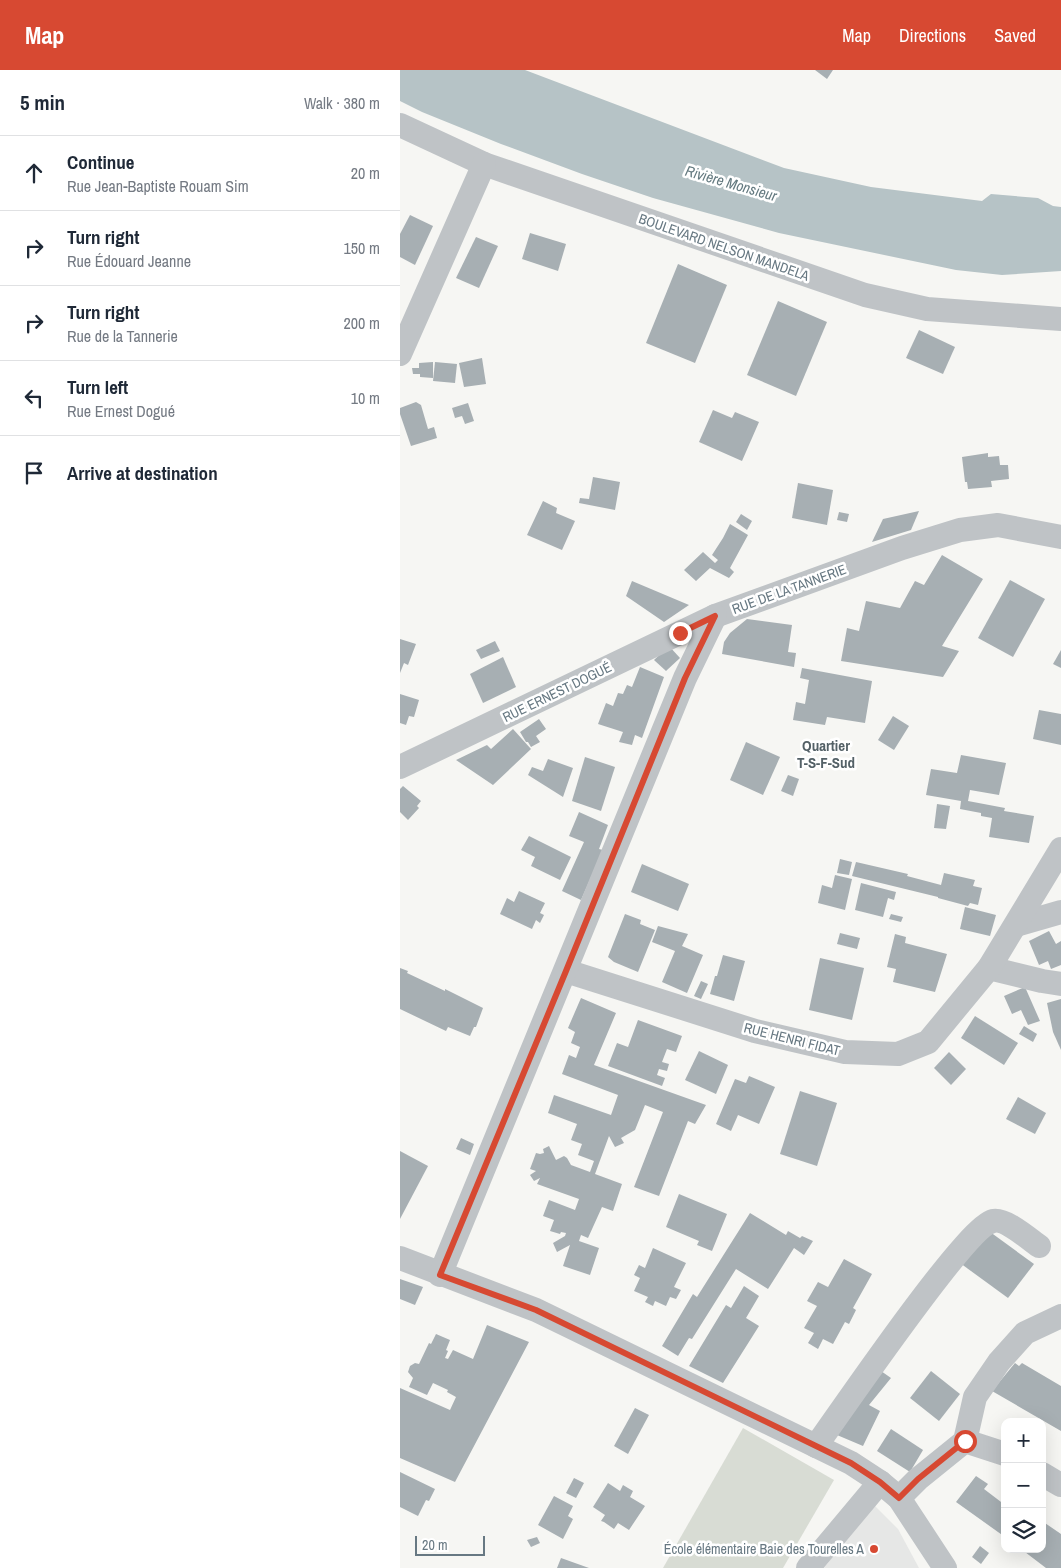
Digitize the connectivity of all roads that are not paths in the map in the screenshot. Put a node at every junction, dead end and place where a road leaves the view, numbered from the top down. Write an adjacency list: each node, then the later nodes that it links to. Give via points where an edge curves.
1 (400, 125): 2 (street, BOULEVARD NELSON MANDELA)
2 (484, 164): 3 (street, BOULEVARD NELSON MANDELA, via 865,295 927,309); 4 (street)
3 (1061, 319)
4 (400, 354)
5 (1051, 535): 6 (street); 7 (street, RUE DE LA TANNERIE, via 998,525 960,530)
6 (1061, 554)
7 (715, 616): 8 (street, RUE ERNEST DOGUÉ); 13 (street, RUE DE LA TANNERIE, via 685,678)
8 (400, 767)
9 (1061, 849): 11 (street, RUE HENRI FIDAT)
10 (1061, 912): 11 (street)
11 (1016, 925): 12 (street, RUE HENRI FIDAT)
12 (989, 968): 13 (street, RUE HENRI FIDAT, via 928,1042 898,1054 845,1052 755,1031); 14 (street)
13 (566, 971): 17 (street, RUE DE LA TANNERIE)
14 (1061, 984)
15 (1038, 1246): 20 (street, via 1000,1220 984,1225 923,1296)
16 (400, 1258): 17 (street)
17 (440, 1275): 20 (street, via 536,1310)
18 (1061, 1316): 19 (street, via 1026,1333 998,1362 975,1397)
19 (965, 1441): 21 (street); 25 (street)
20 (816, 1446): 23 (street)
21 (1001, 1453)
22 (1046, 1476): 24 (street)
23 (880, 1482): 25 (street); 26 (street)
24 (1061, 1485)
25 (899, 1498): 27 (street)
26 (808, 1568)
27 (945, 1568)

